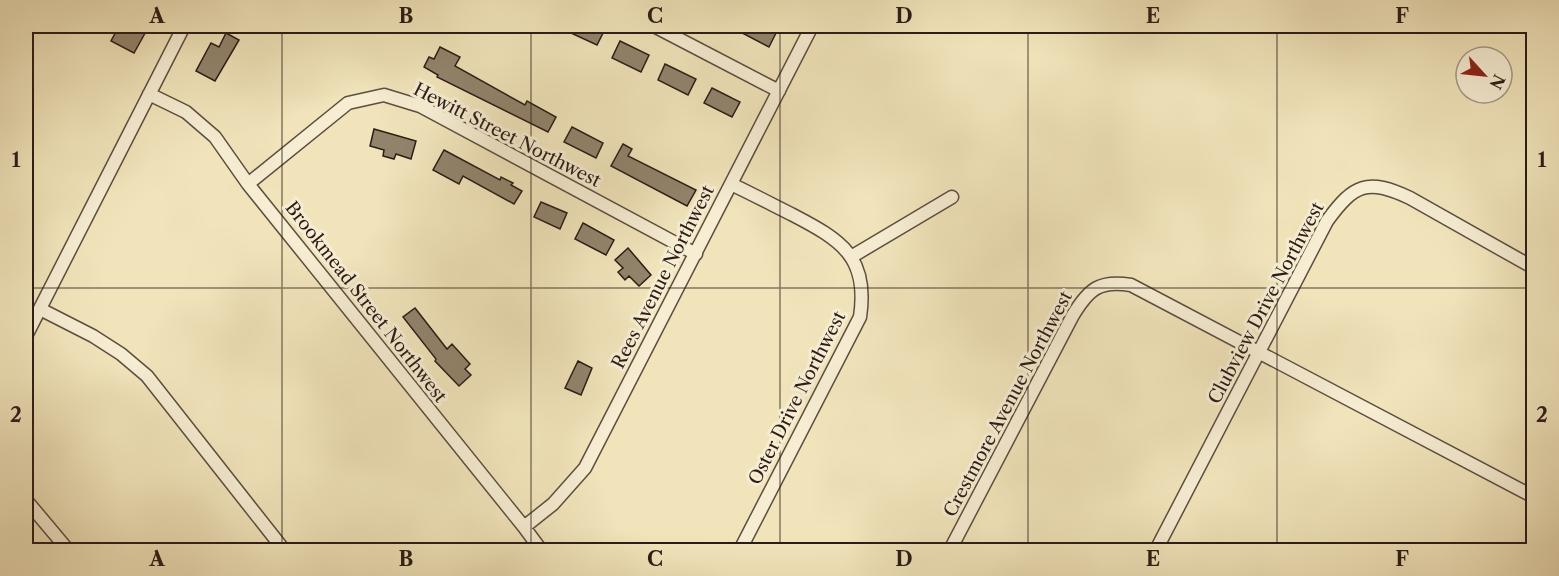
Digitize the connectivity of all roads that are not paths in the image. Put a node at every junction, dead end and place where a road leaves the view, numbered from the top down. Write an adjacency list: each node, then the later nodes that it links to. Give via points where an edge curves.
1 (184, 26): 5 (street)
2 (654, 26): 4 (street)
3 (812, 26): 4 (street, Rees Avenue Northwest)
4 (779, 91): 7 (street, Rees Avenue Northwest)
5 (149, 94): 6 (street, Brookmead Street Northwest, via 186,112 215,137); 12 (street)
6 (248, 184): 9 (street, Hewitt Street Northwest, via 348,103 384,95 420,106); 17 (street, Brookmead Street Northwest)
7 (731, 184): 9 (street, Rees Avenue Northwest); 10 (street, Oster Drive Northwest, via 818,228 838,241)
8 (952, 197): 10 (street)
9 (696, 254): 17 (street, Rees Avenue Northwest, via 585,468 553,504)
10 (851, 257): 21 (street, Oster Drive Northwest, via 862,282 860,317)
11 (1533, 268): 14 (street, Clubview Drive Northwest, via 1410,198 1376,186 1359,190 1347,195 1327,221)
12 (40, 309): 13 (street); 19 (street, via 93,336 147,376)
13 (26, 336)
14 (1259, 353): 15 (street); 22 (street, Crestmore Avenue Northwest, via 1131,285 1114,282 1085,295); 23 (street, Clubview Drive Northwest)
15 (1533, 497)
16 (26, 500): 18 (street)
17 (524, 527): 20 (street, Brookmead Street Northwest)
18 (68, 550)
19 (284, 550)
20 (541, 550)
21 (740, 550)
22 (950, 550)
23 (1156, 550)

